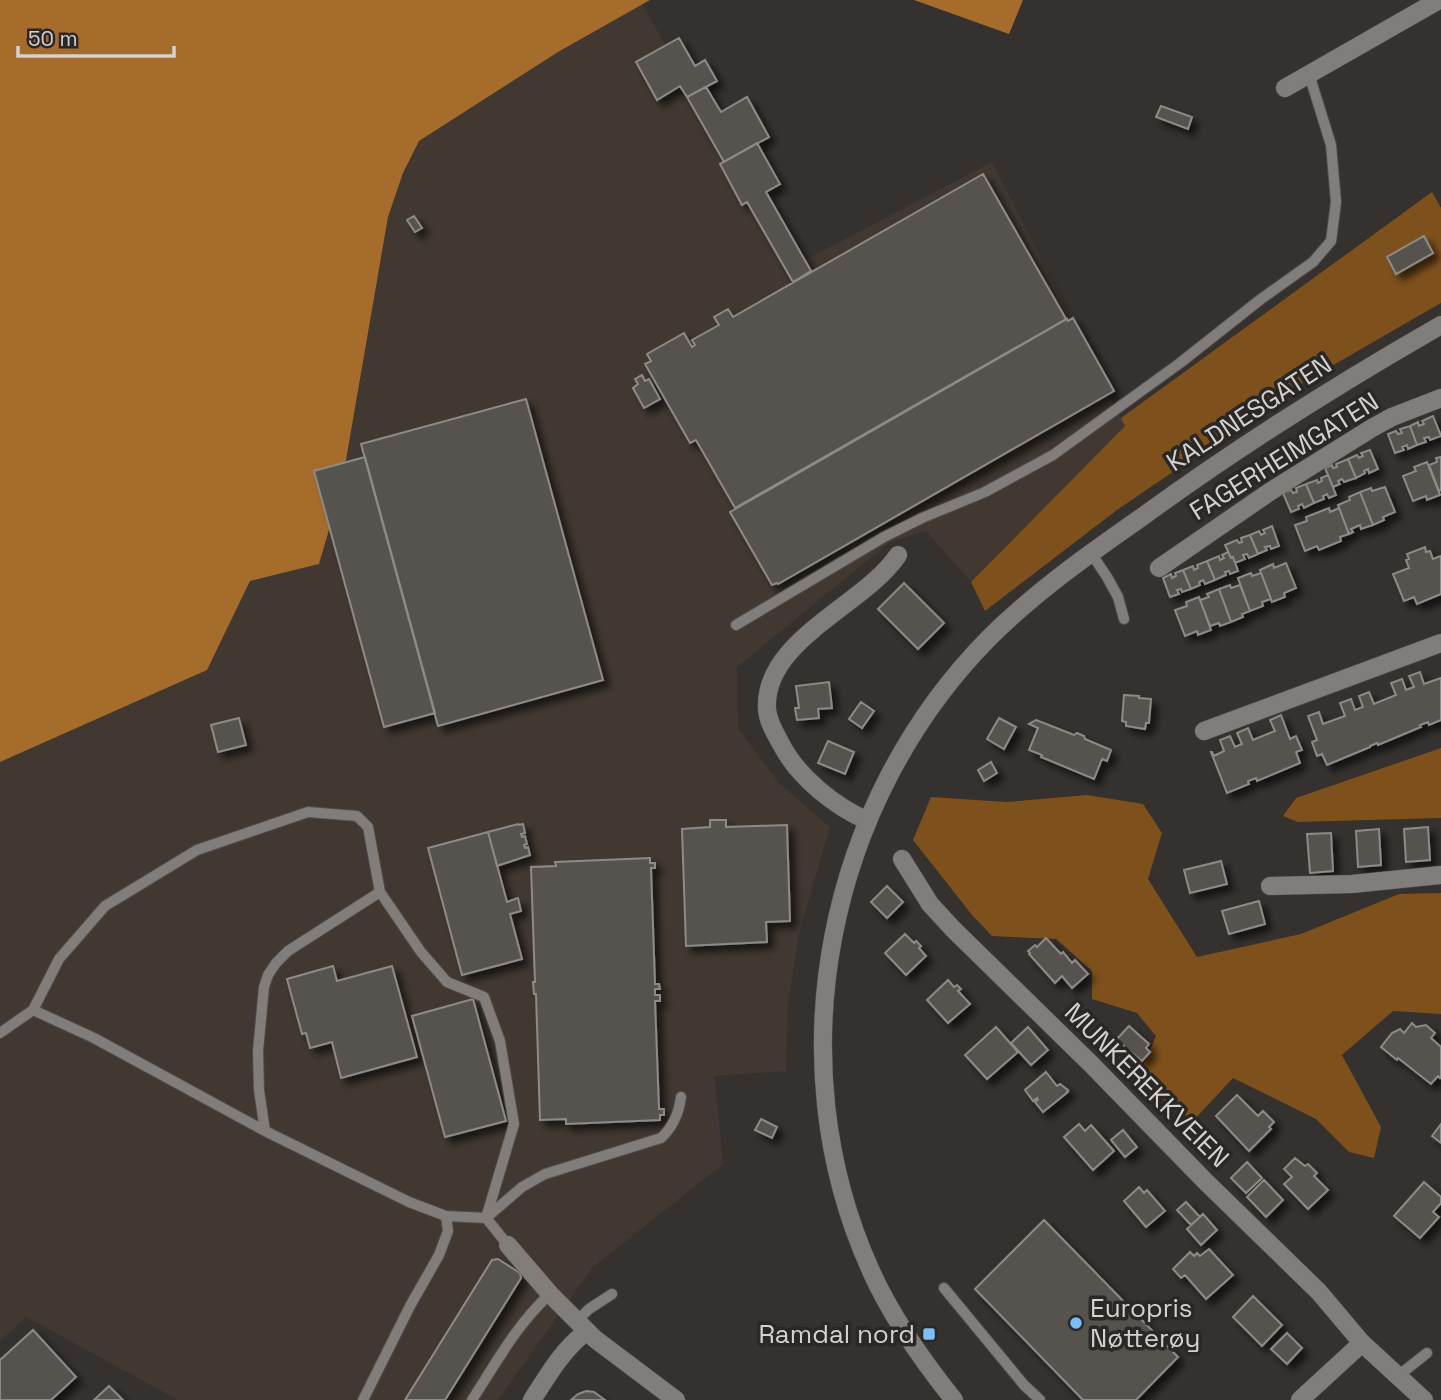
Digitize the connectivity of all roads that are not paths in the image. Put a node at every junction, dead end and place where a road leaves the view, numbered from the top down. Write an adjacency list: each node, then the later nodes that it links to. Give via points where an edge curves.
1 (1439, 0): 2 (street)
2 (1309, 75): 3 (street); 10 (lane, via 1331,145 1336,202 1331,241 1313,262 1053,455 985,492 884,537)
3 (1285, 88)
4 (1441, 325): 6 (street, KALDNESGATEN, via 1302,408)
5 (1441, 398): 8 (street, FAGERHEIMGATEN, via 1371,428)
6 (1091, 553): 9 (lane, via 1118,597); 13 (street, KALDNESGATEN, via 1009,619 953,678 894,765)
7 (898, 555): 13 (street, via 785,656 769,691 771,726 786,755 835,803)
8 (1159, 568)
9 (1124, 620)
10 (736, 625)
11 (1441, 643): 12 (street)
12 (1204, 732)
13 (868, 821): 37 (street, KALDNESGATEN, via 845,885 830,950 824,1089 849,1213 870,1270 906,1336)
14 (902, 859): 29 (street, MUNKEREKKVEIEN, via 930,904 953,929 1319,1292)
15 (1441, 875): 16 (street)
16 (1270, 886)
17 (380, 892): 18 (lane, via 368,827 357,816 308,812 197,850 105,906 59,959); 21 (lane, via 288,951 268,975 258,1051); 23 (lane, via 447,982 484,997 500,1041 514,1124)
18 (33, 1010): 19 (lane); 21 (lane)
19 (0, 1033)
20 (681, 1097): 23 (lane, via 669,1131 661,1138 545,1174)
21 (265, 1131): 22 (lane)
22 (446, 1216): 23 (lane); 33 (lane, via 448,1231 439,1255)
23 (486, 1218): 24 (lane)
24 (508, 1245): 26 (street)
25 (944, 1289): 38 (lane)
26 (550, 1294): 28 (street); 34 (lane, via 520,1326)
27 (612, 1294): 28 (lane, via 589,1309)
28 (582, 1326): 32 (street); 35 (street)
29 (1362, 1343): 31 (street, MUNKEREKKVEIEN); 39 (street)
30 (1427, 1353): 31 (lane)
31 (1398, 1376): 40 (street, MUNKEREKKVEIEN)
32 (657, 1394): 36 (street)
33 (363, 1400)
34 (472, 1400)
35 (532, 1400)
36 (676, 1400)
37 (954, 1400)
38 (1040, 1400)
39 (1300, 1400)
40 (1424, 1400)

